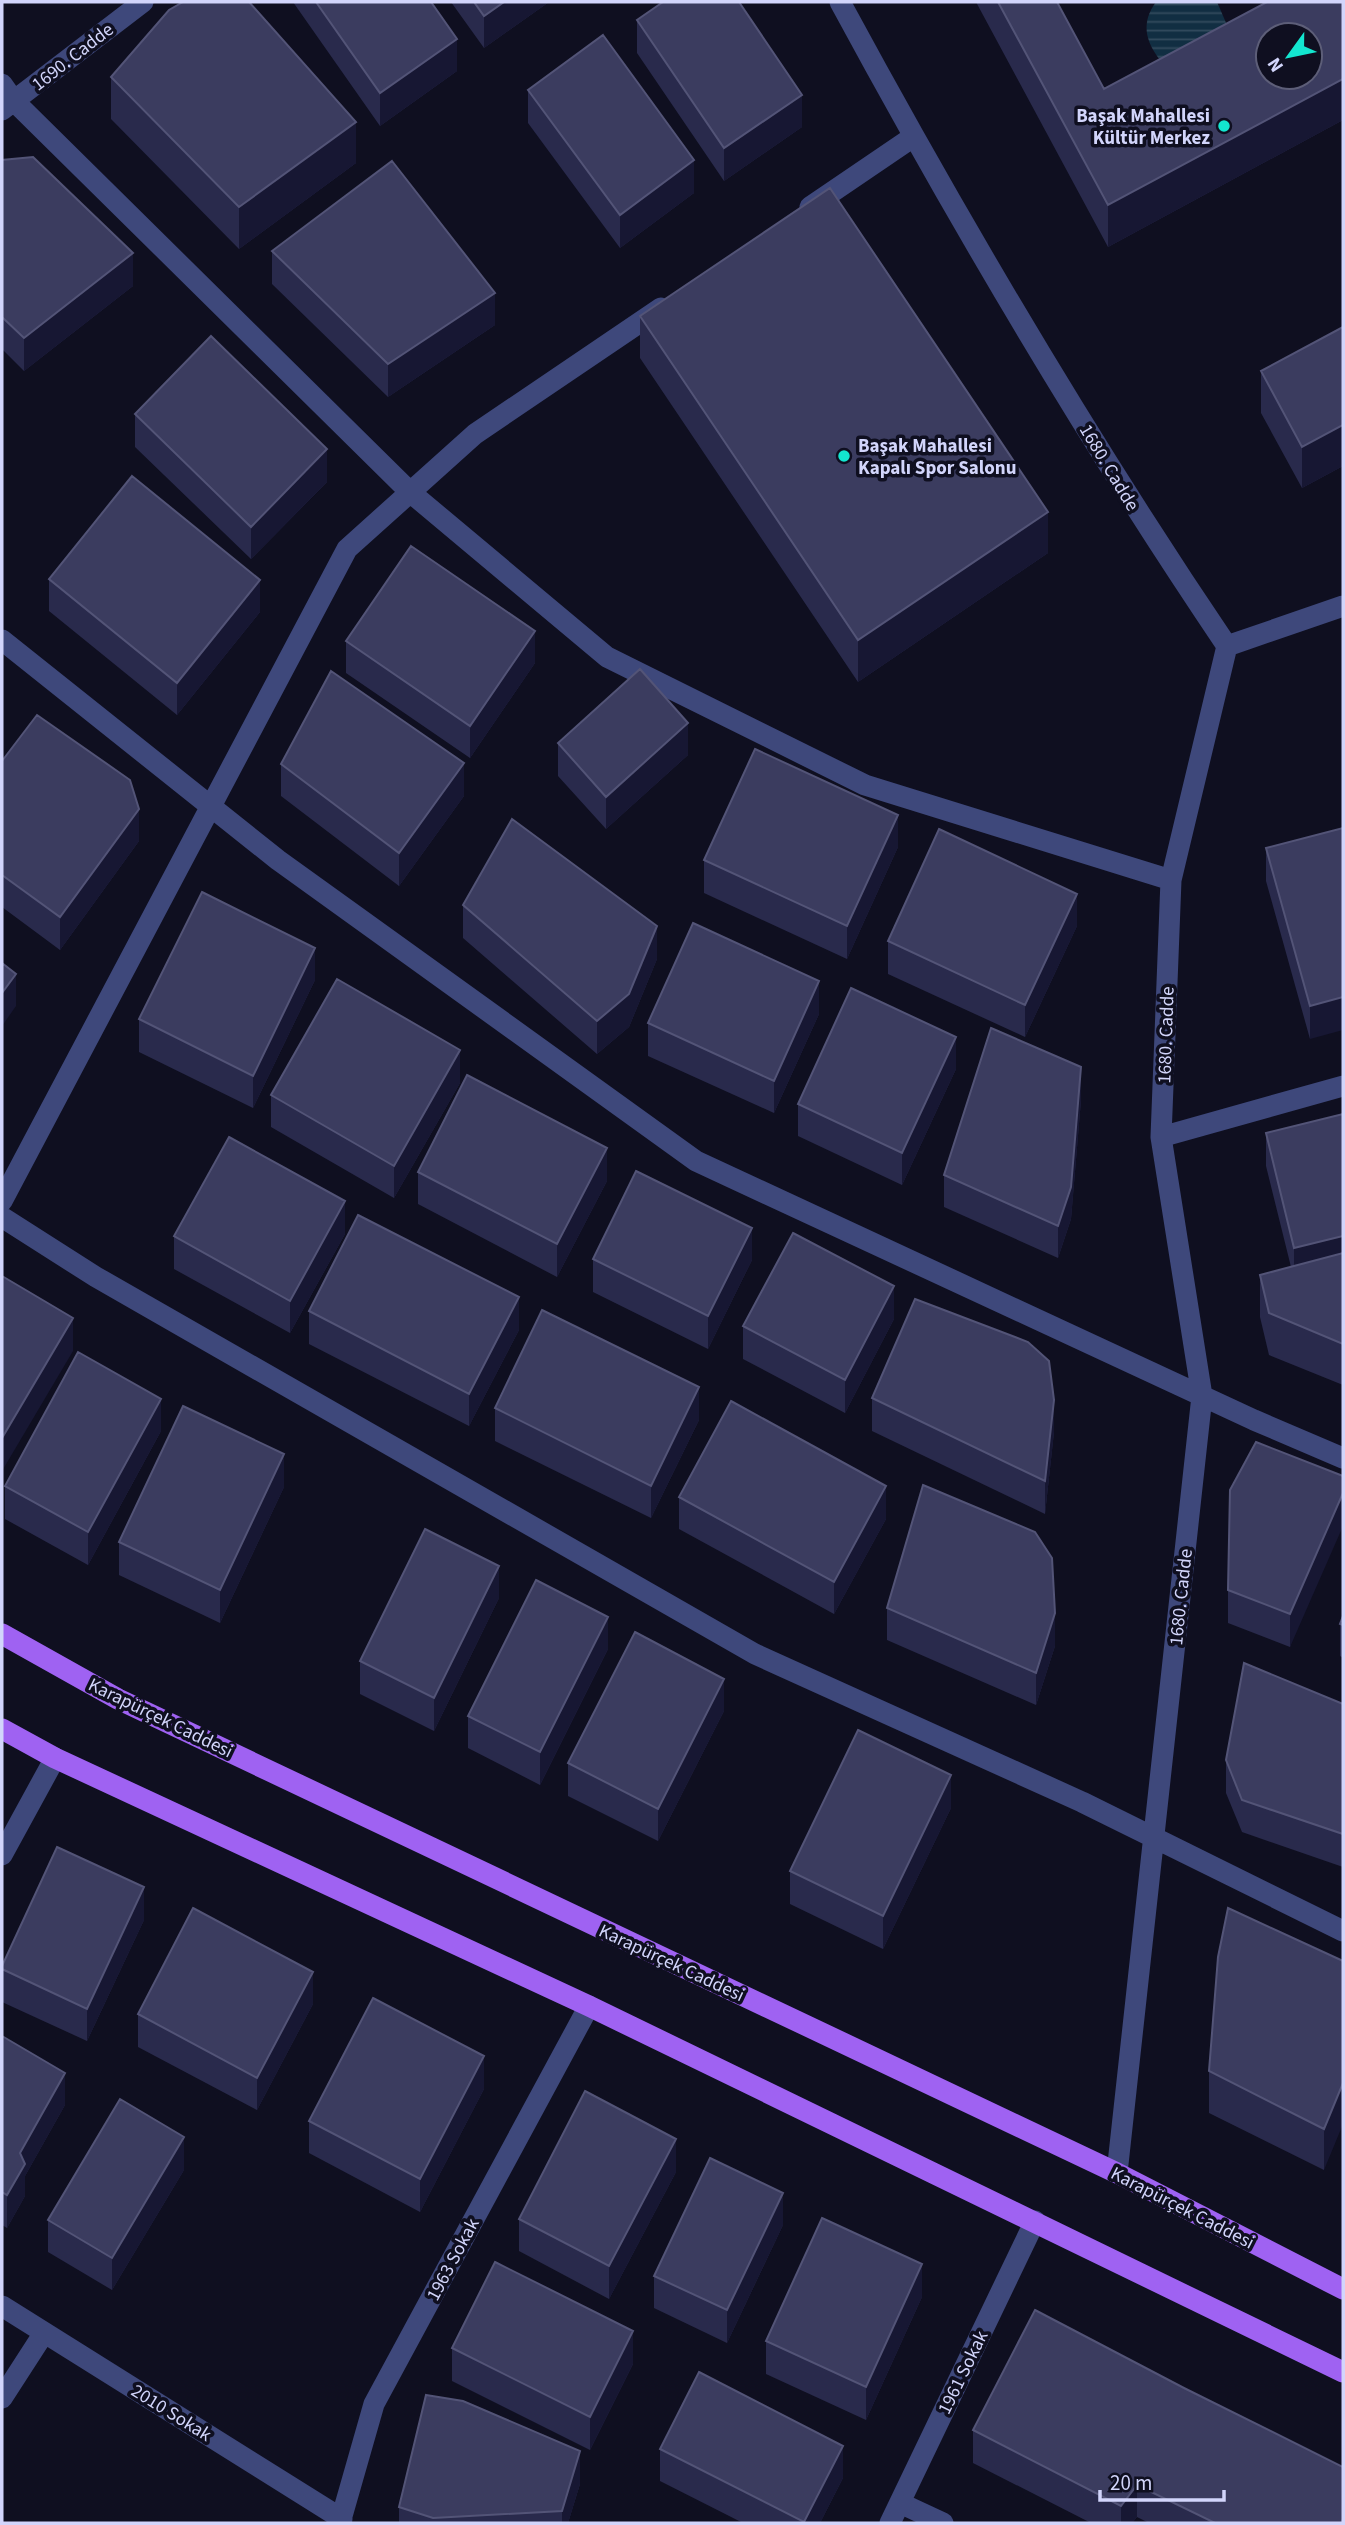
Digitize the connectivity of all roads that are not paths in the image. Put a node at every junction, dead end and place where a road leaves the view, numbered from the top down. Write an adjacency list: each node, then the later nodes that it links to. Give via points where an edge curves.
1 (143, 2): 3 (street, 1690. Cadde)
2 (840, 2): 4 (street, 1680. Cadde)
3 (6, 98): 7 (street)
4 (913, 137): 5 (street); 10 (street, 1680. Cadde, via 1142,521)
5 (798, 215)
6 (683, 293): 7 (street, via 475,434)
7 (410, 492): 11 (street, via 346,549); 12 (street, via 607,657 865,785)
8 (1343, 606): 10 (street)
9 (2, 640): 11 (street)
10 (1227, 646): 12 (street, 1680. Cadde)
11 (210, 806): 15 (street); 17 (street, via 696,1161)
12 (1171, 880): 14 (street, 1680. Cadde)
13 (1343, 1086): 14 (street)
14 (1161, 1137): 17 (street, 1680. Cadde)
15 (2, 1201)
16 (2, 1217): 22 (street, via 96,1277 755,1654)
17 (1202, 1396): 18 (street); 22 (street, 1680. Cadde)
18 (1343, 1458)
19 (2, 1634): 26 (main road, Karapürçek Caddesi, via 118,1699)
20 (2, 1729): 21 (main road)
21 (55, 1758): 23 (street); 25 (main road)
22 (1153, 1838): 24 (street); 26 (street, 1680. Cadde)
23 (2, 1854)
24 (1343, 1931)
25 (589, 2006): 27 (main road); 34 (street, 1963 Sokak, via 374,2404)
26 (1117, 2173): 28 (main road, Karapürçek Caddesi)
27 (1035, 2221): 31 (main road); 33 (street, 1961 Sokak)
28 (1343, 2289)
29 (2, 2306): 30 (street, 2010 Sokak)
30 (44, 2333): 32 (street); 34 (street, 2010 Sokak)
31 (1343, 2372)
32 (2, 2398)
33 (900, 2503): 35 (street, 1961 Sokak); 36 (street)
34 (341, 2521)
35 (890, 2523)
36 (943, 2523)

